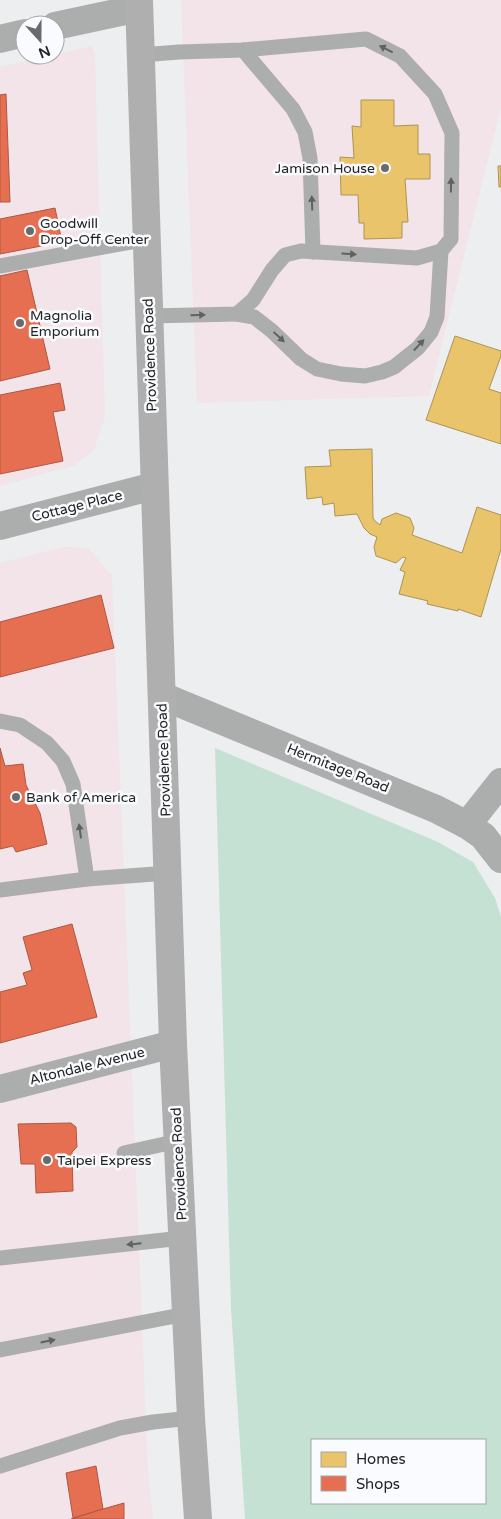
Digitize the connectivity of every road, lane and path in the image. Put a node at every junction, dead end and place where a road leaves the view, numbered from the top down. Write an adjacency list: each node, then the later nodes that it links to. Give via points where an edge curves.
1 (139, 4): 2 (street); 6 (main road, Providence Road)
2 (65, 23)
3 (15, 35): 4 (street)
4 (0, 39)
5 (243, 50): 6 (lane); 8 (lane, one-way to 5, via 310,158 305,132 293,109); 9 (lane, one-way to 5, via 451,238 452,133 436,94 400,56 366,39)
6 (141, 54): 7 (main road, Providence Road)
7 (147, 239): 10 (lane); 12 (main road, Providence Road)
8 (314, 252): 9 (lane, one-way to 9, via 417,258); 11 (lane, via 285,255 253,300)
9 (441, 252): 11 (lane, one-way to 9, via 254,317 317,369 365,376 382,372 418,348 431,332 438,317)
10 (0, 266)
11 (238, 314): 12 (lane, one-way to 11)
12 (149, 316): 13 (main road, Providence Road)
13 (154, 486): 14 (street, Cottage Place); 15 (main road, Providence Road)
14 (0, 526)
15 (162, 696): 18 (street, Hermitage Road, via 436,809); 20 (main road, Providence Road)
16 (0, 721): 21 (lane, one-way to 16, via 73,784 64,762 48,743 20,725)
17 (501, 782): 18 (street)
18 (466, 825): 19 (street, Hermitage Road, via 483,836)
19 (501, 859)
20 (168, 873): 21 (lane); 23 (main road, Providence Road)
21 (87, 880): 22 (lane)
22 (0, 890)
23 (173, 1044): 24 (street, Altondale Avenue); 25 (main road, Providence Road)
24 (0, 1089)
25 (178, 1141): 26 (lane); 27 (main road, Providence Road)
26 (124, 1153)
27 (182, 1238): 28 (lane, one-way to 28); 29 (main road, Providence Road)
28 (0, 1258)
29 (186, 1314): 30 (lane, one-way to 29); 31 (main road, Providence Road)
30 (0, 1350)
31 (191, 1418): 32 (lane, via 120,1428); 33 (main road, Providence Road)
32 (0, 1466)
33 (198, 1519)

